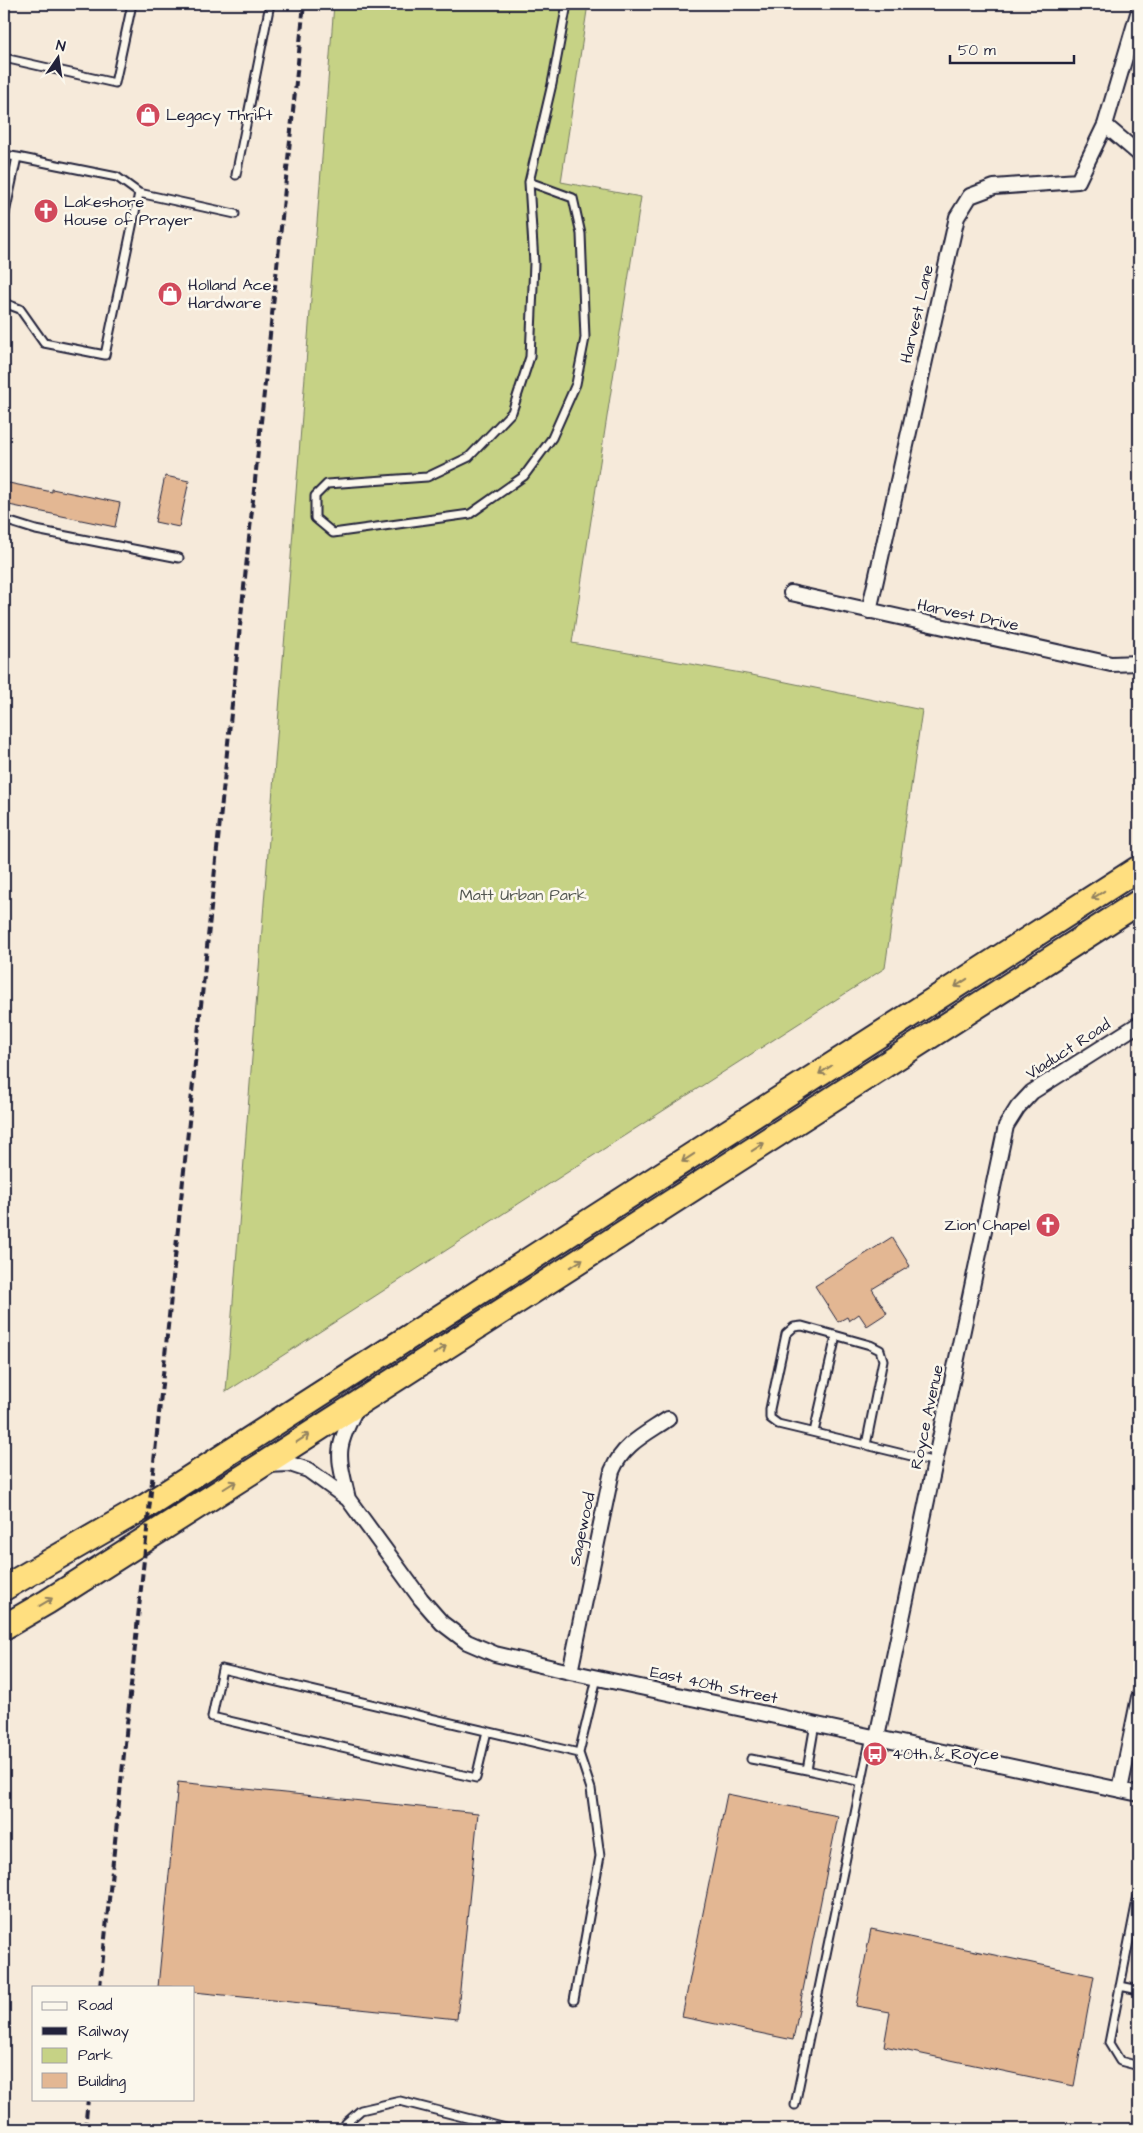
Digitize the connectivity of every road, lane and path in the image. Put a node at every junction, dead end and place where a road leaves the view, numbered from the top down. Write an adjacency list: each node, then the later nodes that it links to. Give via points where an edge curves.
1 (132, 4): 6 (lane, via 115,84)
2 (270, 4): 11 (lane)
3 (567, 4): 12 (lane)
4 (1139, 10): 5 (street)
5 (1135, 44): 7 (street)
6 (4, 58)
7 (1105, 124): 8 (street); 20 (street, Harvest Lane, via 1078,181 994,187 970,196 957,217)
8 (1139, 154)
9 (4, 155): 10 (lane)
10 (17, 157): 13 (lane, via 117,177); 15 (lane)
11 (236, 175)
12 (529, 182): 12 (lane, via 534,263 530,357 512,412 469,457 427,477 328,484 316,496 315,518 333,533 470,514 524,476 552,438 576,384 585,338 581,234 573,198)
13 (139, 193): 14 (lane); 16 (lane, via 105,355 44,343 20,309)
14 (235, 214)
15 (4, 218)
16 (4, 303)
17 (4, 520): 18 (lane, via 36,530)
18 (179, 558)
19 (791, 593): 20 (street, Harvest Drive)
20 (869, 612): 21 (street, Harvest Drive, via 1111,664)
21 (1139, 662)
22 (1139, 868): 34 (highway, one-way to 34, via 146,1506)
23 (1139, 902): 27 (highway, one-way to 23)
24 (1139, 1024): 25 (street, Viaduct Road, via 1042,1085)
25 (1018, 1107): 31 (street, Royce Avenue, via 1006,1126 1001,1143)
26 (836, 1336): 29 (lane); 29 (lane, via 802,1326 794,1327 786,1334 770,1418 778,1424); 30 (lane, via 880,1350 883,1360)
27 (360, 1402): 32 (highway, one-way to 27); 33 (street, via 344,1430 340,1447)
28 (668, 1419): 36 (street, Sagewood, via 623,1450 617,1458)
29 (814, 1432): 30 (lane)
30 (866, 1445): 31 (lane)
31 (936, 1462): 41 (street, Royce Avenue)
32 (262, 1465): 33 (street, via 301,1466); 35 (highway, one-way to 32)
33 (348, 1499): 36 (street, East 40th Street, via 421,1599 454,1633 495,1654)
34 (4, 1588)
35 (4, 1627)
36 (570, 1672): 37 (street, East 40th Street)
37 (597, 1678): 39 (street, East 40th Street); 42 (lane)
38 (1139, 1697): 46 (street)
39 (815, 1724): 41 (street, East 40th Street); 44 (lane)
40 (487, 1732): 40 (lane, via 222,1669 212,1716 476,1778); 42 (lane)
41 (874, 1736): 45 (lane); 46 (street, East 40th Street)
42 (579, 1753): 51 (lane, via 591,1789 600,1856)
43 (752, 1759): 44 (lane)
44 (806, 1770): 45 (lane)
45 (862, 1782): 53 (lane)
46 (1120, 1790): 47 (street, East 40th Street)
47 (1139, 1794)
48 (1138, 1895): 49 (lane)
49 (1120, 1986): 50 (lane); 52 (lane, via 1109,2043 1120,2061)
50 (1139, 1990)
51 (574, 2000)
52 (1139, 2066)
53 (795, 2105)
54 (342, 2129): 55 (lane, via 360,2110 400,2101)
55 (510, 2129)

